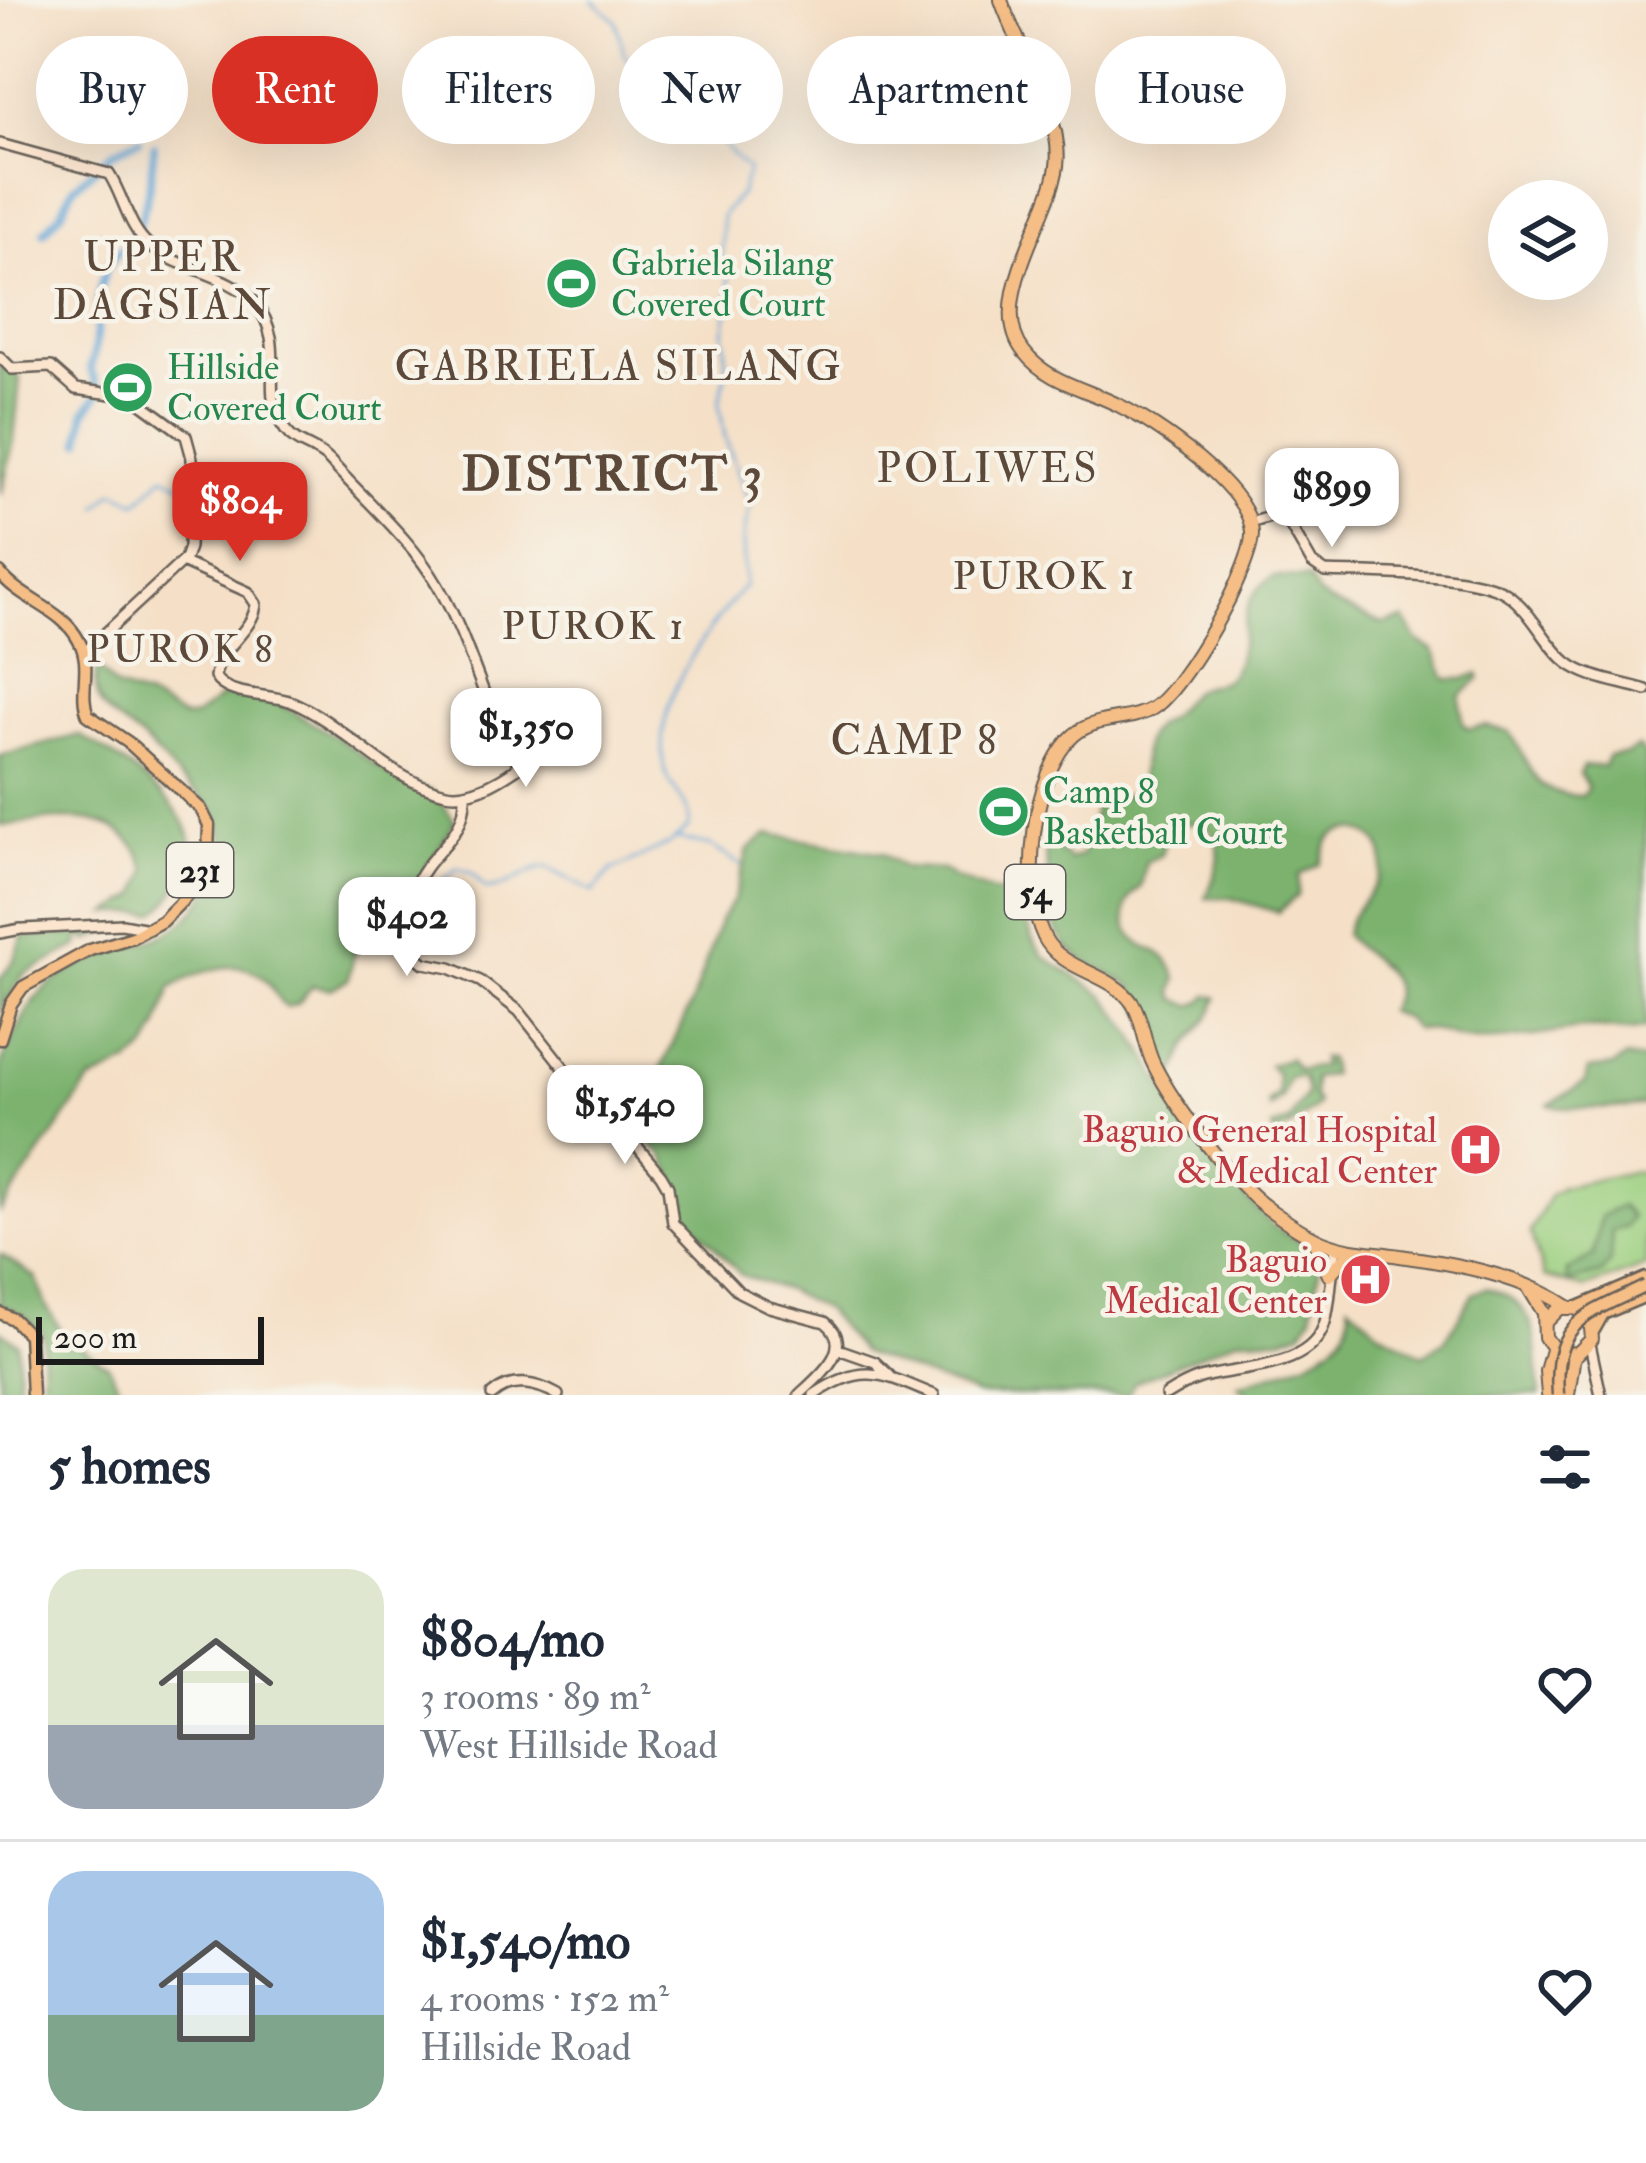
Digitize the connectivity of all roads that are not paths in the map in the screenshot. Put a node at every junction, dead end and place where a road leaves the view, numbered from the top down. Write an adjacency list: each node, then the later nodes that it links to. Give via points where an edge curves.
1 (1001, 0): 4 (highway, via 1058,145 1055,177 1012,302 1016,338 1051,375 1124,407 1184,448 1222,482)
2 (0, 144): 10 (street, via 109,175 149,245 256,304 274,349 271,398 286,433 320,451 419,558 517,754 516,769)
3 (0, 358): 5 (street, via 12,369 51,368 93,394 134,397 186,436 192,458)
4 (1250, 523): 8 (street, via 1285,517 1325,572 1456,577 1493,587 1543,629 1568,663); 15 (highway, 54, via 1242,572 1181,682 1152,709 1080,731 1055,760 1036,812 1035,891 1047,942 1133,1005 1155,1067 1188,1119 1265,1207)
5 (184, 563): 7 (street); 9 (street, via 248,592 256,604 217,665 217,683 291,701 396,773)
6 (0, 573): 7 (main road, via 65,622)
7 (84, 653): 12 (main road, 231, via 88,715 129,743 209,825 208,853 185,898)
8 (1646, 690)
9 (452, 794): 10 (street); 11 (street)
10 (465, 794): 11 (street)
11 (462, 815): 27 (street, via 454,838 415,886 415,957 508,1000 606,1121 661,1174 674,1223 739,1292 825,1322)
12 (149, 928): 13 (street); 14 (main road, 231, via 23,987)
13 (0, 933)
14 (0, 1039)
15 (1310, 1235): 16 (highway, 54); 18 (highway)
16 (1337, 1246): 17 (highway, 54); 18 (street)
17 (1362, 1251): 18 (highway); 20 (highway, 54)
18 (1329, 1275): 38 (street, via 1324,1326 1306,1347)
19 (1646, 1282): 22 (main road, bridge); 22 (main road)
20 (1529, 1289): 22 (highway, 54); 25 (highway)
21 (1646, 1296): 24 (main road)
22 (1578, 1308): 24 (main road); 25 (highway, via 1555,1311); 26 (highway, 54, via 1590,1318); 40 (main road, bridge, via 1558,1359)
23 (0, 1313): 32 (main road, via 29,1335)
24 (1604, 1314): 26 (main road)
25 (1546, 1322): 28 (highway)
26 (1592, 1337): 29 (highway); 31 (street)
27 (838, 1349): 30 (street); 35 (street)
28 (1552, 1350): 29 (highway); 39 (highway)
29 (1576, 1355): 31 (street); 41 (highway)
30 (891, 1377): 36 (street, via 846,1376); 37 (street)
31 (1595, 1381): 42 (street)
32 (32, 1395)
33 (492, 1395): 34 (street, via 519,1384)
34 (558, 1395)
35 (799, 1395)
36 (814, 1395)
37 (934, 1395)
38 (1166, 1395)
39 (1548, 1395)
40 (1558, 1395)
41 (1568, 1395)
42 (1600, 1395)

